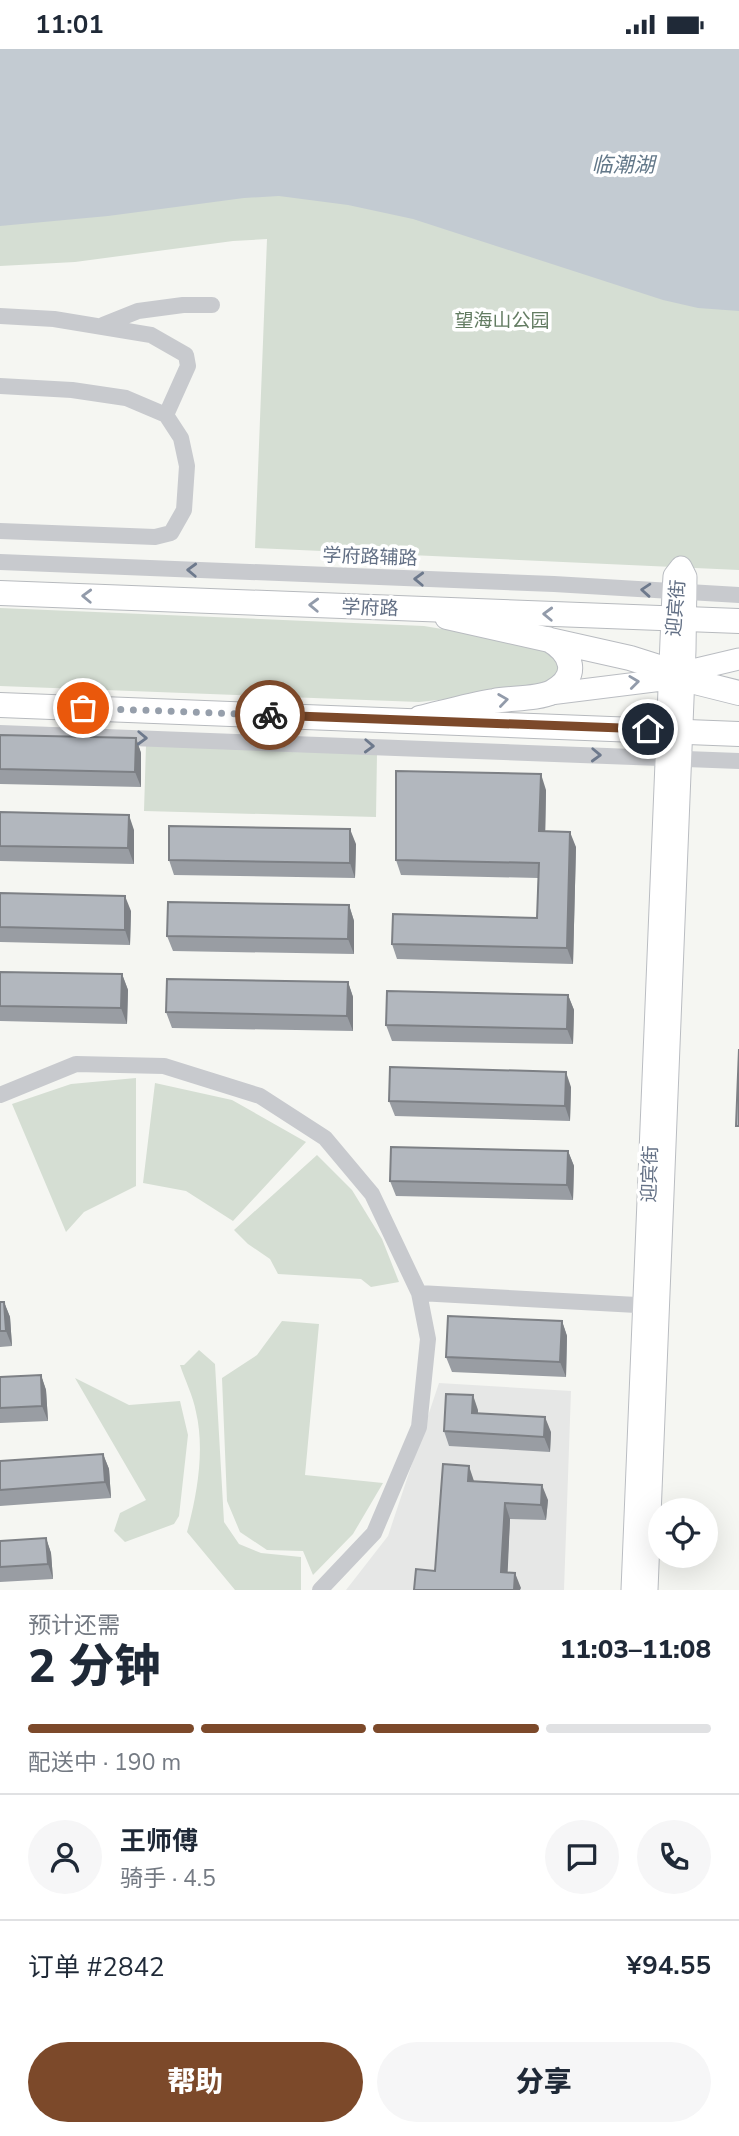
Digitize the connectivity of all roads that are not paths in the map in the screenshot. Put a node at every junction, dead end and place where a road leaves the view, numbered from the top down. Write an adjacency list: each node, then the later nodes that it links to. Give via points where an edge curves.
1 (212, 305): 3 (street, via 138,310)
2 (0, 316): 3 (street)
3 (103, 325): 5 (street, via 151,335 186,355 188,366)
4 (0, 386): 5 (street, via 126,398)
5 (166, 415): 6 (street, via 181,438 187,466 184,510 171,533 155,537)
6 (0, 531)
7 (0, 562): 8 (street, 学府路辅路, one-way to 7)
8 (680, 592): 10 (street, 学府路辅路); 12 (main road, 迎宾街)
9 (0, 593): 11 (main road, 学府路, one-way to 9)
10 (739, 595)
11 (407, 608): 12 (main road, 学府路, one-way to 11); 14 (main road)
12 (679, 619): 13 (main road, 学府路); 16 (main road, 迎宾街)
13 (739, 621)
14 (545, 638): 16 (main road, via 630,658); 18 (main road, via 559,646 571,666 568,677)
15 (739, 659): 16 (main road)
16 (677, 675): 17 (main road); 18 (main road, one-way to 16); 21 (main road, 迎宾街)
17 (739, 693)
18 (550, 694): 20 (main road, one-way to 18, via 494,701)
19 (0, 705): 20 (main road)
20 (413, 720): 21 (main road)
21 (674, 730): 23 (main road); 24 (main road, 迎宾街)
22 (0, 733): 24 (street, one-way to 24)
23 (739, 734)
24 (673, 758): 25 (street); 28 (main road, 迎宾街)
25 (739, 761)
26 (0, 1095): 27 (street, via 76,1064 164,1066 260,1095 325,1138 372,1193)
27 (419, 1293): 28 (street); 29 (street, via 428,1339 419,1427 374,1533)
28 (651, 1306): 30 (main road, 迎宾街); 31 (main road, 迎宾街)
29 (320, 1590)
30 (632, 1590)
31 (647, 1590)

